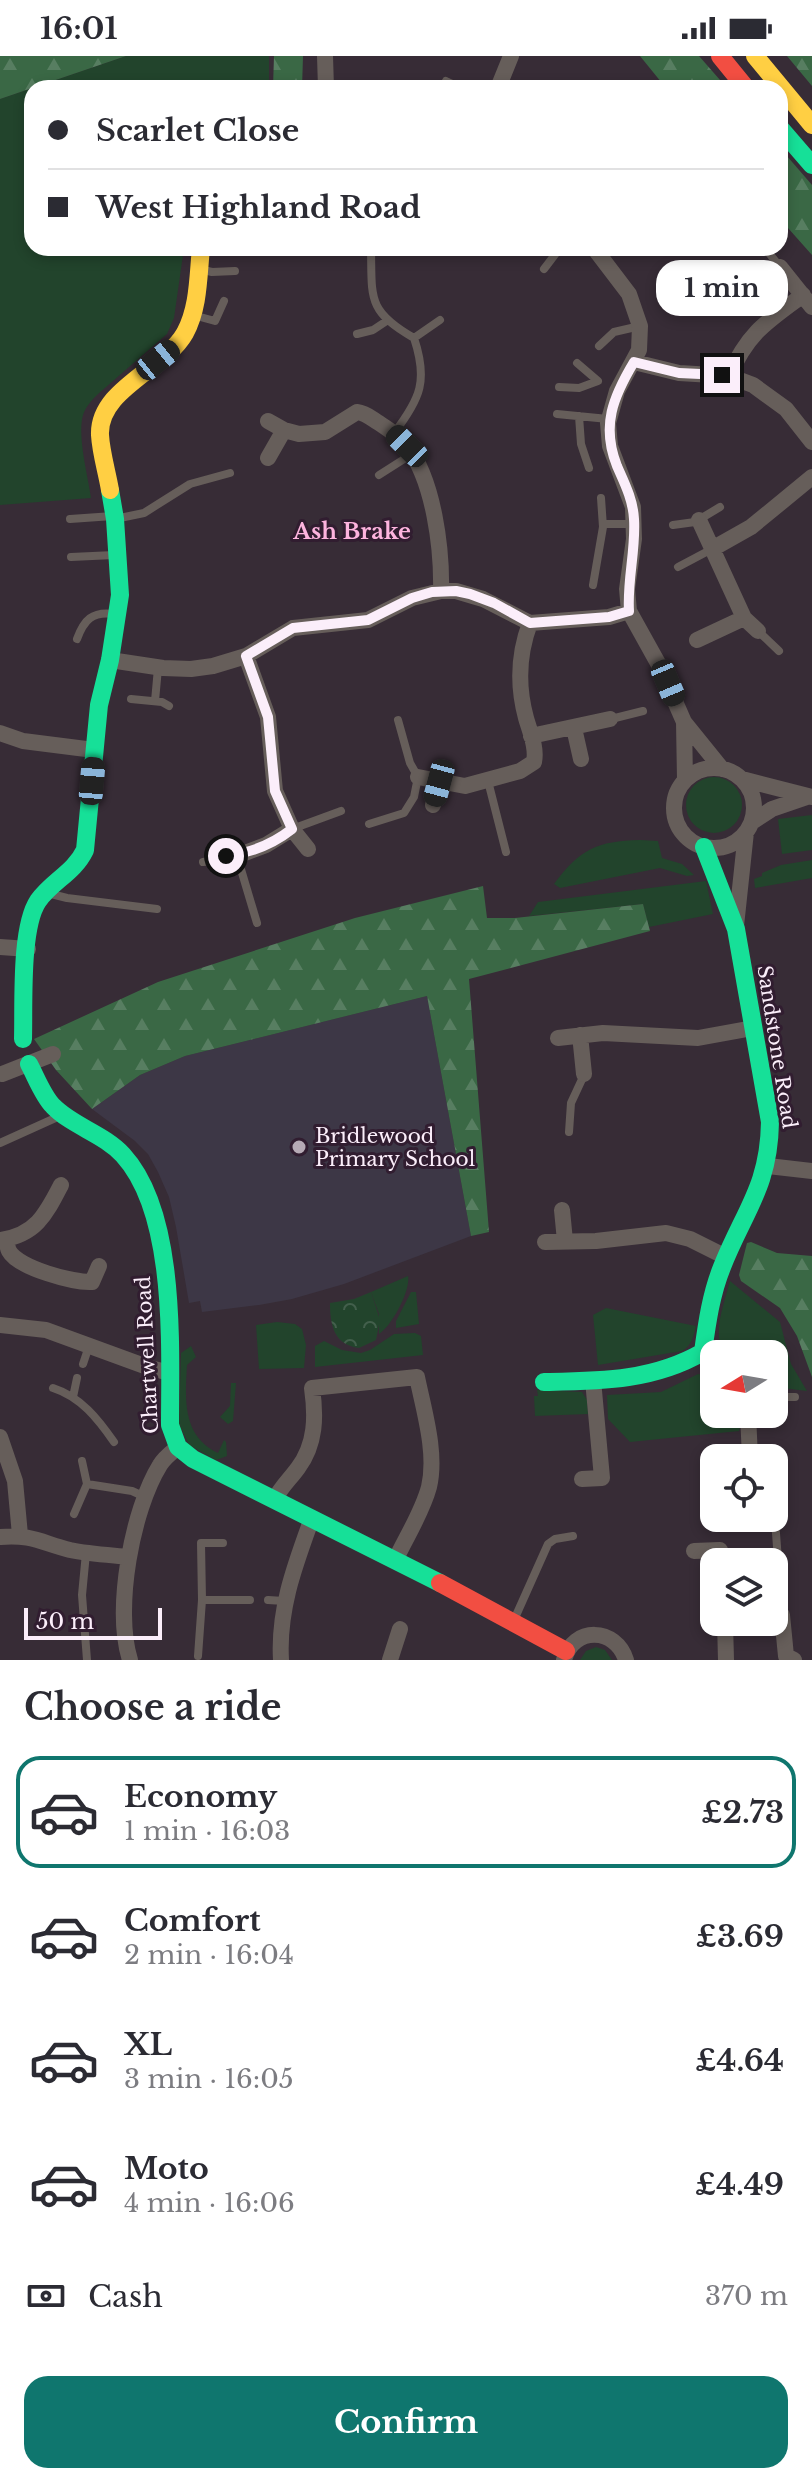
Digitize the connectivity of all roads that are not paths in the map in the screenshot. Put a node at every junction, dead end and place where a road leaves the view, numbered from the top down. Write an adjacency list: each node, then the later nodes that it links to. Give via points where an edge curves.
1 (325, 56): 5 (street)
2 (511, 56): 6 (street)
3 (720, 56): 7 (street)
4 (755, 56): 8 (street)
5 (326, 80)
6 (501, 80)
7 (740, 80)
8 (775, 80)
9 (788, 96): 10 (street)
10 (812, 125)
11 (788, 137): 12 (street)
12 (812, 165)
13 (200, 256): 19 (street)
14 (371, 256): 25 (lane, via 376,308)
15 (554, 256): 20 (lane)
16 (605, 256): 27 (street, via 629,294)
17 (771, 256): 18 (lane)
18 (780, 267): 23 (street)
19 (199, 268): 21 (lane); 24 (street)
20 (544, 269)
21 (235, 271)
22 (224, 301): 24 (lane, via 218,320)
23 (807, 301): 33 (street, via 766,322 749,338)
24 (192, 314): 52 (street, via 179,343 116,396 101,419)
25 (388, 320): 28 (lane); 29 (lane)
26 (440, 320): 29 (lane)
27 (640, 326): 30 (lane, via 614,332); 31 (street)
28 (357, 334)
29 (414, 338): 42 (lane, via 423,364 420,392)
30 (599, 346)
31 (634, 362): 33 (street, via 679,373); 36 (street)
32 (577, 363): 34 (lane)
33 (729, 376): 43 (street, via 773,398)
34 (598, 381): 35 (lane, via 579,388); 36 (lane)
35 (559, 387)
36 (619, 388): 39 (street)
37 (557, 414): 38 (lane)
38 (579, 416): 39 (lane); 46 (lane)
39 (609, 419): 56 (street, via 610,446 629,493)
40 (268, 421): 41 (street)
41 (284, 430): 42 (street, via 325,432 360,412); 45 (street)
42 (394, 433): 44 (street)
43 (812, 442)
44 (412, 454): 48 (lane); 63 (street, via 437,530)
45 (268, 458)
46 (589, 468)
47 (230, 473): 52 (lane, via 190,484 144,513)
48 (379, 475)
49 (812, 477): 58 (street, via 751,527)
50 (601, 498): 55 (lane)
51 (720, 507): 54 (lane)
52 (114, 518): 53 (lane); 59 (street)
53 (70, 519)
54 (699, 520): 57 (lane); 58 (street)
55 (603, 524): 56 (lane); 62 (lane)
56 (634, 524): 64 (street)
57 (673, 525)
58 (712, 549): 61 (lane); 66 (street)
59 (119, 555): 60 (lane); 65 (street)
60 (71, 557)
61 (678, 567)
62 (593, 585)
63 (441, 591): 67 (street, via 483,599); 72 (street, via 412,598 368,620 293,628)
64 (629, 611): 67 (street); 81 (street)
65 (118, 615): 69 (lane, via 93,615); 73 (street)
66 (744, 618): 68 (street); 70 (street)
67 (530, 623): 84 (street, via 519,678)
68 (758, 631): 71 (lane)
69 (77, 639)
70 (697, 640)
71 (779, 651)
72 (246, 656): 74 (street, via 204,668); 98 (street, via 268,717 275,791)
73 (110, 660): 74 (street); 85 (street)
74 (159, 667): 76 (lane)
75 (131, 699): 76 (lane)
76 (155, 701): 77 (lane)
77 (169, 706)
78 (643, 711): 79 (lane)
79 (610, 719): 82 (street)
80 (398, 720): 88 (lane)
81 (684, 722): 87 (street); 90 (street)
82 (574, 728): 84 (street); 86 (street)
83 (0, 733): 85 (street)
84 (531, 736): 91 (street, via 534,762)
85 (94, 750): 104 (street, via 83,856)
86 (581, 759)
87 (722, 769): 89 (street); 90 (street, via 702,770)
88 (418, 777): 92 (street); 96 (lane, via 404,813)
89 (742, 779): 93 (street); 97 (street, via 753,799)
90 (685, 780): 99 (street, via 675,798 676,820 688,839)
91 (488, 781): 92 (street, via 465,786); 101 (lane)
92 (439, 783): 94 (street)
93 (810, 797): 97 (street, via 772,809)
94 (433, 805)
95 (341, 811): 98 (lane)
96 (369, 824)
97 (749, 827): 99 (street, via 730,845); 107 (street, Sandstone Road)
98 (292, 829): 100 (street); 102 (street)
99 (704, 847): 107 (street, Sandstone Road)
100 (308, 849)
101 (506, 852)
102 (237, 856): 103 (lane); 106 (lane)
103 (203, 862)
104 (47, 892): 105 (lane); 109 (street, via 32,913)
105 (157, 909)
106 (257, 923)
107 (736, 929): 110 (street, Sandstone Road)
108 (0, 947): 109 (street)
109 (28, 949): 113 (street)
110 (753, 1028): 111 (street, via 698,1038); 121 (street, Sandstone Road, via 770,1122)
111 (580, 1035): 112 (street); 117 (street)
112 (558, 1038)
113 (23, 1039)
114 (53, 1054): 115 (street)
115 (29, 1064): 116 (street); 118 (street, Chartwell Road, via 43,1093)
116 (2, 1074)
117 (584, 1074): 119 (lane, via 571,1103)
118 (62, 1115): 120 (lane); 135 (street, Chartwell Road, via 121,1152 147,1189 167,1283)
119 (569, 1132)
120 (0, 1143)
121 (768, 1166): 122 (street); 128 (street, Sandstone Road)
122 (812, 1171)
123 (61, 1185): 125 (street, via 36,1226)
124 (562, 1210): 126 (street)
125 (3, 1239): 129 (street, via 20,1261 63,1277 92,1282)
126 (565, 1241): 127 (street); 128 (street, via 666,1233)
127 (545, 1242)
128 (726, 1257): 131 (street, Sandstone Road, via 712,1299)
129 (99, 1266)
130 (0, 1325): 132 (street, via 46,1330)
131 (710, 1340)
132 (89, 1345): 134 (lane); 135 (street)
133 (700, 1359): 137 (street, Sandstone Road, via 657,1374)
134 (83, 1364)
135 (170, 1373): 145 (street, Chartwell Road, via 170,1425)
136 (77, 1378): 140 (lane)
137 (593, 1380): 138 (street, Sandstone Road); 147 (street, via 602,1478)
138 (544, 1382)
139 (53, 1388): 140 (lane)
140 (73, 1397): 144 (lane)
141 (788, 1397): 142 (lane)
142 (795, 1397)
143 (0, 1437): 153 (street, via 15,1481)
144 (114, 1442)
145 (178, 1447): 149 (street, via 160,1464); 150 (street, Chartwell Road)
146 (82, 1461): 148 (lane)
147 (582, 1479)
148 (87, 1484): 149 (lane); 151 (lane)
149 (146, 1498): 160 (street)
150 (275, 1499): 152 (street, Chartwell Road); 161 (street, via 311,1443 312,1388 417,1377 431,1473)
151 (74, 1514)
152 (312, 1518): 161 (street, Chartwell Road); 172 (street, via 276,1601)
153 (20, 1535): 155 (street); 159 (street)
154 (573, 1536): 164 (lane, via 548,1544)
155 (0, 1537)
156 (223, 1543): 162 (lane, via 201,1543)
157 (694, 1551): 158 (street)
158 (700, 1551)
159 (86, 1553): 160 (street); 170 (lane, via 82,1595)
160 (129, 1557): 171 (street, via 124,1634)
161 (395, 1561): 164 (street, Chartwell Road)
162 (202, 1600): 163 (lane); 168 (lane)
163 (250, 1600)
164 (514, 1621): 169 (street, Chartwell Road)
165 (400, 1629): 173 (street)
166 (725, 1636): 175 (street)
167 (784, 1636): 176 (street, via 786,1656)
168 (198, 1656)
169 (565, 1656): 174 (street, via 580,1637 600,1634 618,1644)
170 (87, 1660)
171 (130, 1660)
172 (281, 1660)
173 (390, 1660)
174 (626, 1660)
175 (726, 1660)
176 (794, 1660)

